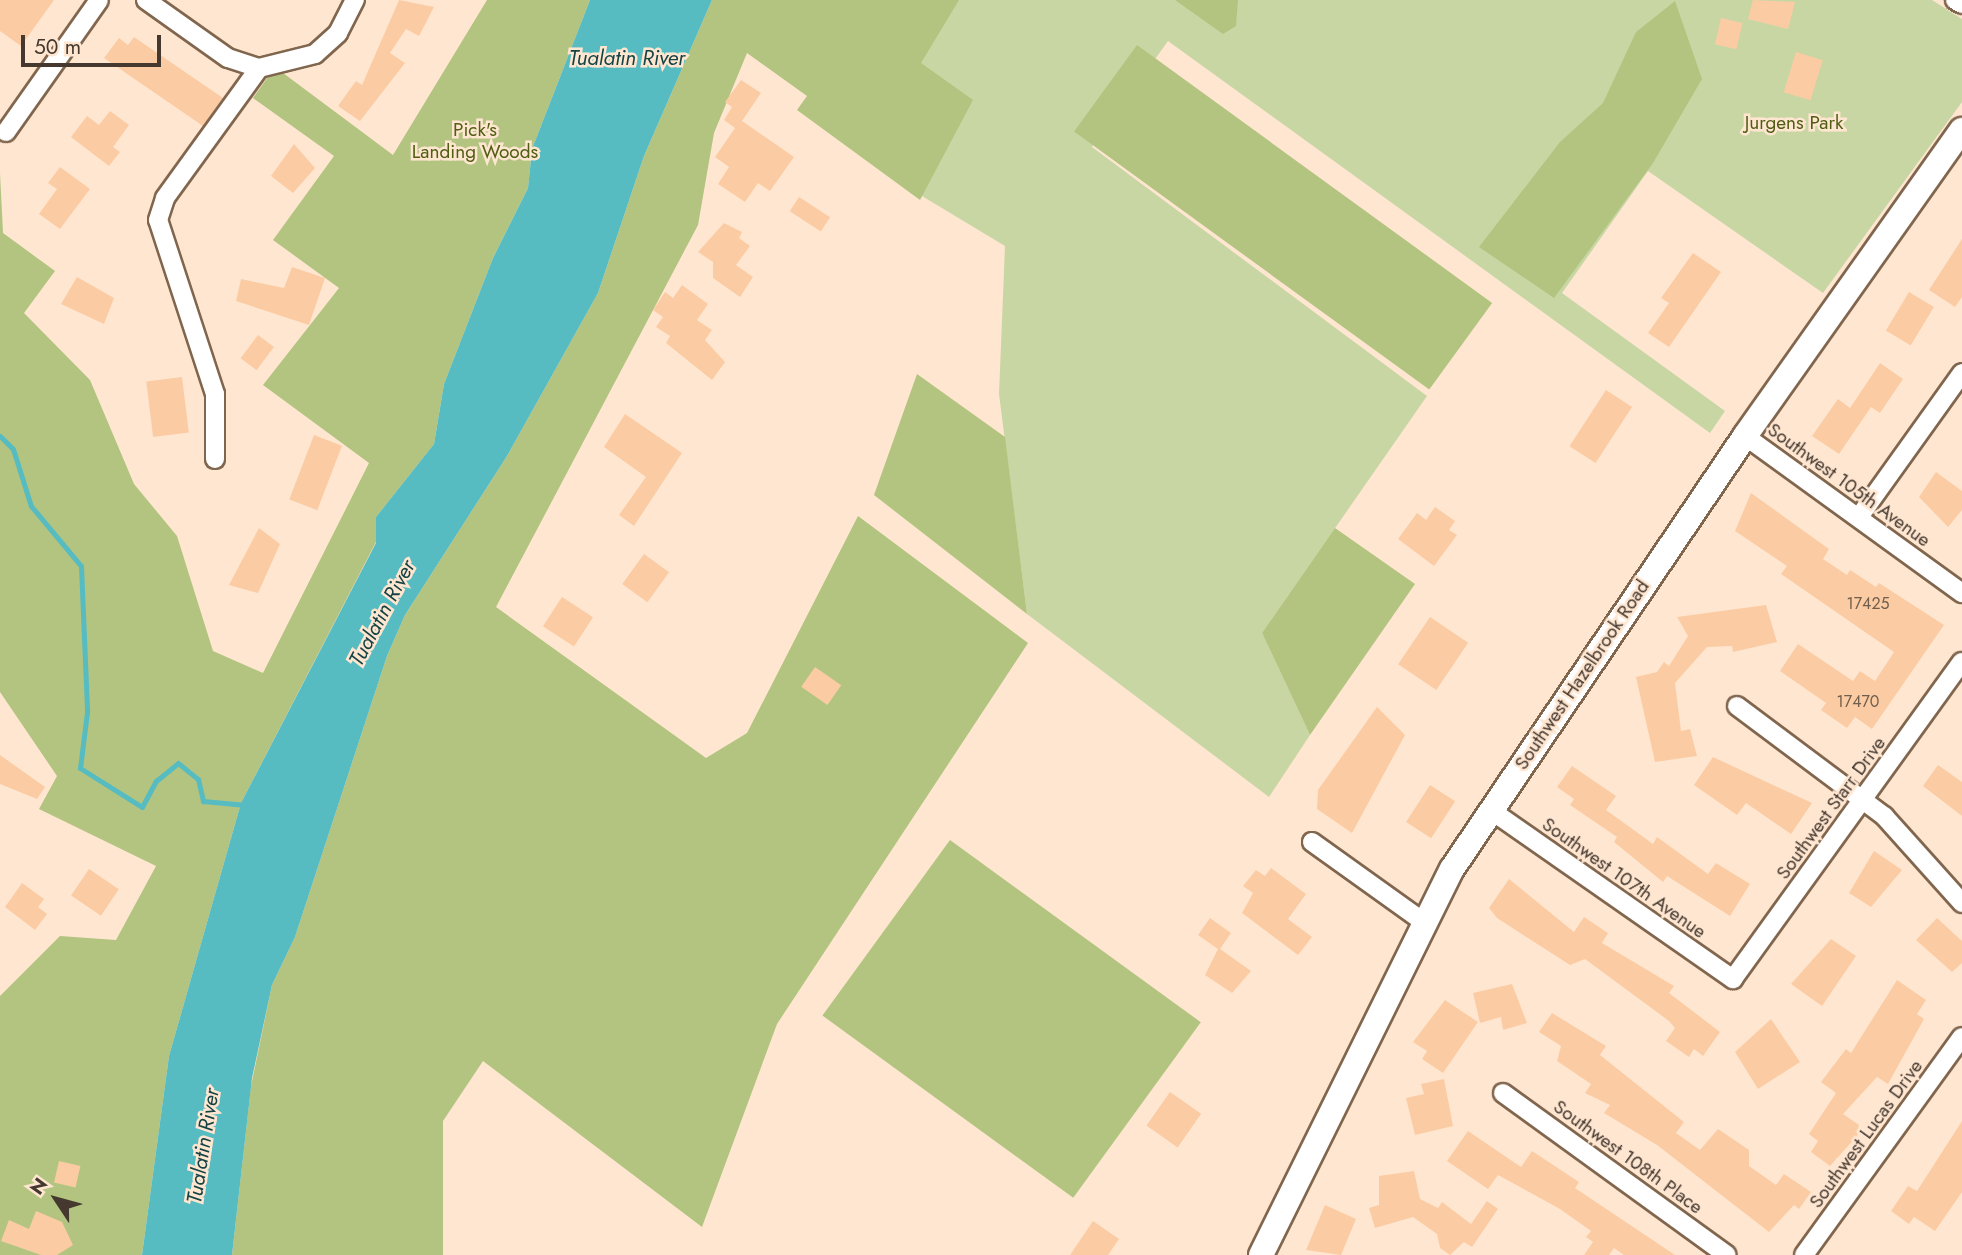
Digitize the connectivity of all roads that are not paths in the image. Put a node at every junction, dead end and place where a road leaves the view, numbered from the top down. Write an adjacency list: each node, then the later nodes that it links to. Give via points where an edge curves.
1 (99, 0): 8 (street)
2 (146, 0): 6 (street, via 228,58)
3 (355, 0): 6 (street, via 338,33 315,54)
4 (1955, 0): 5 (street)
5 (1962, 4)
6 (258, 68): 11 (street, via 165,198 158,220 215,394)
7 (1962, 130): 10 (street, Southwest Hazelbrook Road)
8 (6, 132)
9 (1962, 373): 12 (street)
10 (1745, 436): 12 (street, Southwest 105th Avenue); 17 (street, Southwest Hazelbrook Road)
11 (215, 459)
12 (1859, 517): 13 (street, Southwest 105th Avenue)
13 (1962, 593)
14 (1962, 662): 16 (street, Southwest Starr Drive)
15 (1737, 706): 16 (street)
16 (1864, 798): 19 (street, via 1918,849); 21 (street, Southwest Starr Drive)
17 (1492, 811): 20 (street, Southwest Hazelbrook Road); 21 (street, Southwest 107th Avenue)
18 (1312, 842): 20 (street)
19 (1962, 903)
20 (1421, 920): 24 (street, Southwest Hazelbrook Road)
21 (1733, 979)
22 (1962, 1037): 26 (street, Southwest Lucas Drive)
23 (1503, 1093): 25 (street, Southwest 108th Place)
24 (1261, 1255)
25 (1727, 1255)
26 (1804, 1255)

